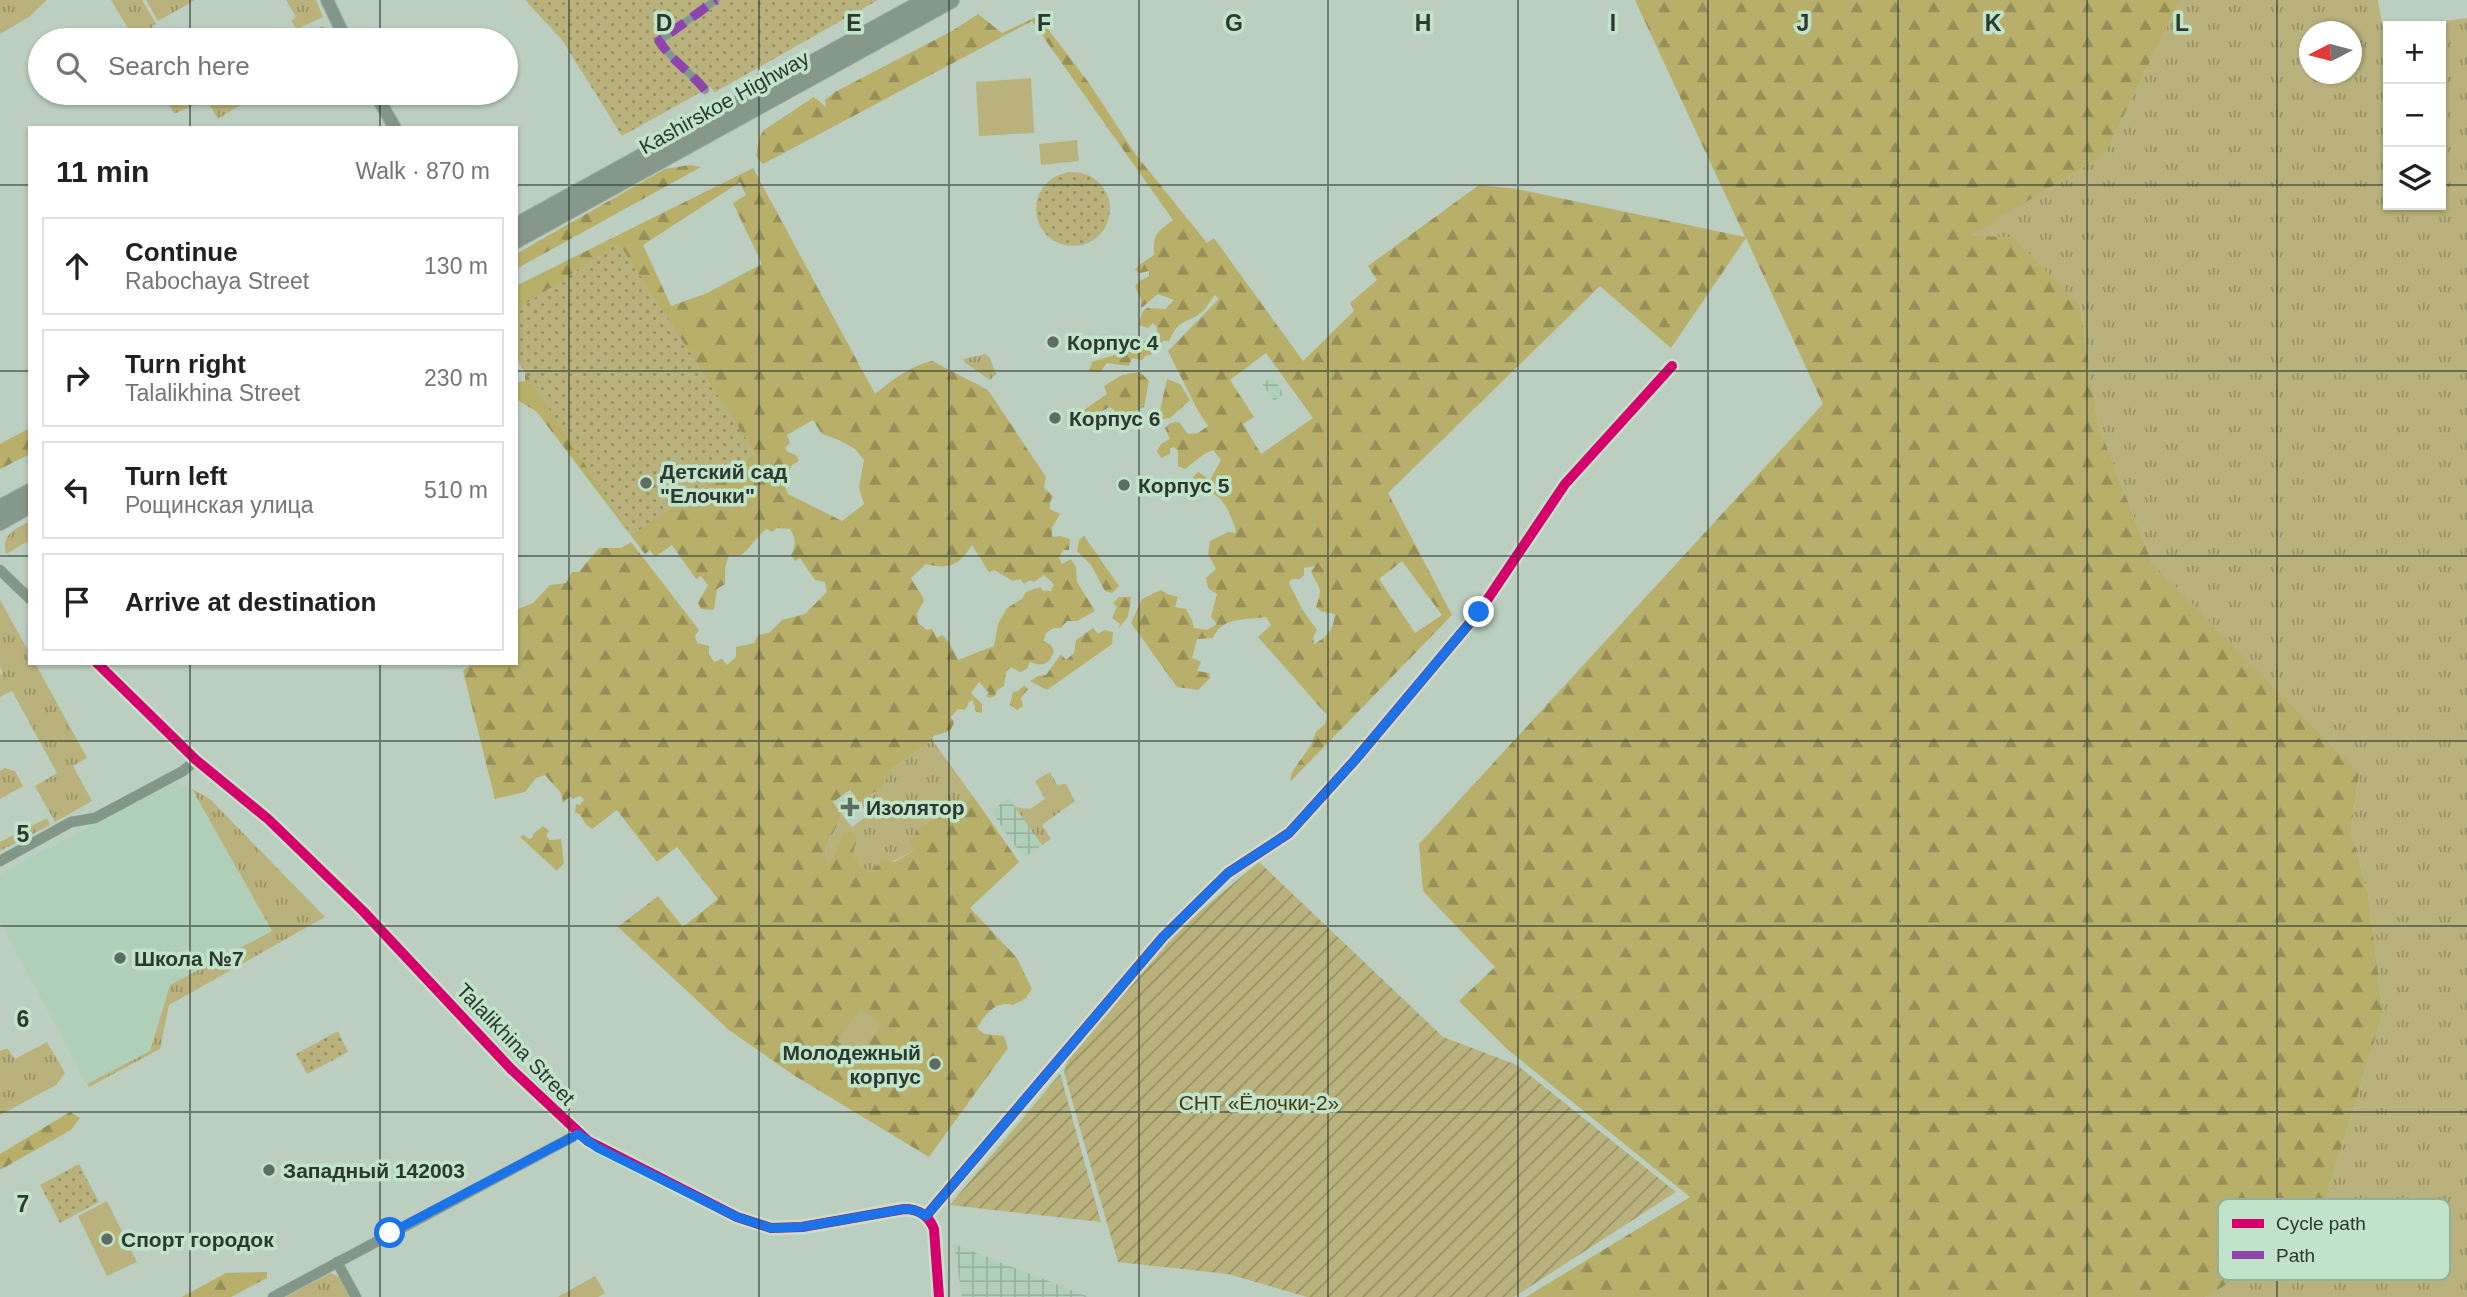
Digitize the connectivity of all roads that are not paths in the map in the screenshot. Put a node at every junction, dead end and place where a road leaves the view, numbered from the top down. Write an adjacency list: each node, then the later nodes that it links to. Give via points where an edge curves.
1 (327, 0): 5 (street)
2 (716, 0): 6 (street, via 659,41)
3 (927, 0): 9 (main road, Kashirskoe Highway)
4 (951, 0): 10 (main road, Kashirskoe Highway)
5 (340, 28)
6 (705, 90)
7 (382, 105): 8 (street)
8 (394, 126)
9 (518, 225)
10 (518, 239)
11 (1672, 366): 22 (street, via 1565,484 1479,612 1355,760 1289,833 1228,873 1163,937)
12 (28, 493): 14 (main road)
13 (28, 506): 15 (main road)
14 (0, 508)
15 (0, 522)
16 (0, 570): 17 (street)
17 (28, 597)
18 (99, 665): 19 (street, Talalikhina Street)
19 (196, 760): 20 (street, via 95,818 71,822); 21 (street, Talalikhina Street, via 268,819 363,911)
20 (0, 861)
21 (578, 1134): 22 (street, Talalikhina Street, via 737,1217 765,1226 802,1227 904,1209); 23 (street)
22 (926, 1216): 26 (street, via 934,1229)
23 (337, 1262): 24 (street); 25 (street)
24 (273, 1297)
25 (356, 1297)
26 (939, 1297)

